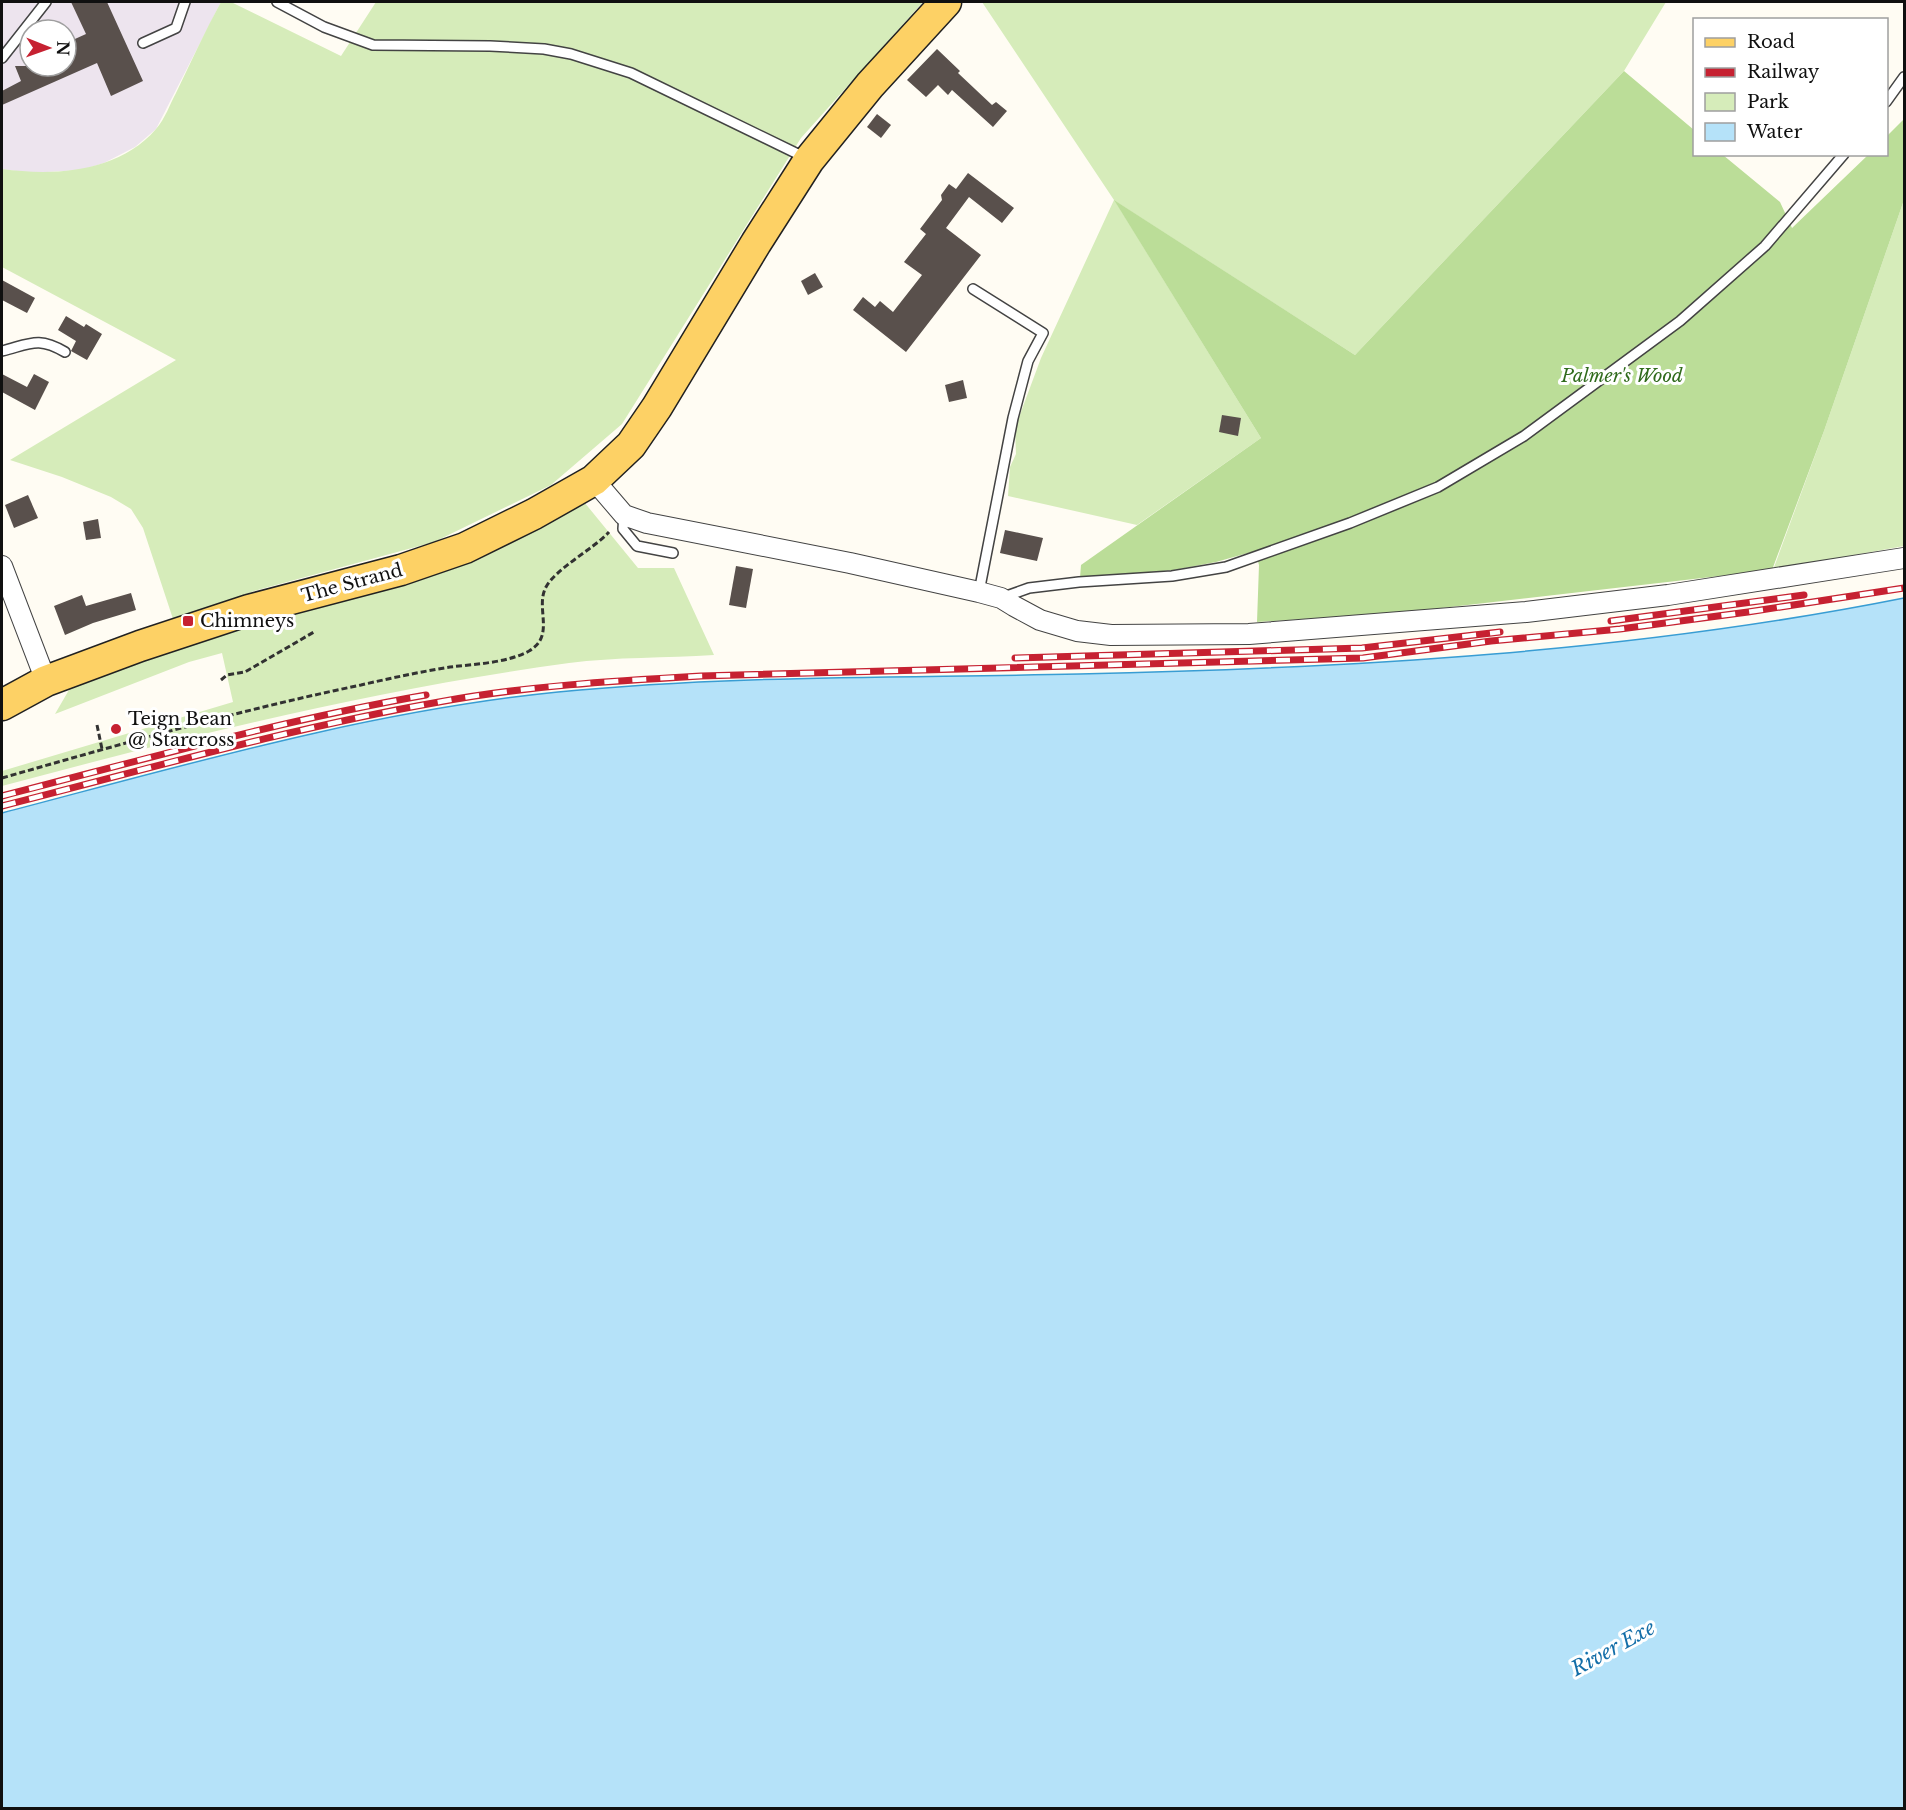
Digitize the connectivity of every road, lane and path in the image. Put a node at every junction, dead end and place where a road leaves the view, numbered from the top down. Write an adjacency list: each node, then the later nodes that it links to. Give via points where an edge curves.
1 (46, 2): 6 (lane)
2 (185, 2): 5 (lane, via 176,28)
3 (277, 2): 10 (lane, via 324,27 373,45 490,46 571,54 630,73)
4 (946, 2): 10 (main road, The Strand, via 870,84)
5 (143, 43)
6 (2, 58)
7 (1905, 77): 8 (lane)
8 (1888, 101)
9 (1842, 156): 20 (lane, via 1765,246 1680,321 1524,436 1438,487 1226,567 1172,576 1029,588)
10 (809, 160): 14 (main road, The Strand, via 651,416 631,445)
11 (973, 289): 19 (lane, via 1043,333 1028,361 1013,418)
12 (2, 351): 13 (lane, via 36,342 49,343)
13 (65, 352)
14 (594, 480): 15 (street); 23 (main road, The Strand, via 465,548 401,570 249,610)
15 (624, 515): 16 (lane, via 623,529 637,546); 19 (street); 26 (path, via 605,537 555,576 545,589 545,628 531,650 499,660 418,672 219,717)
16 (673, 552)
17 (1905, 558): 20 (street, via 1668,596 1249,634 1092,634 1040,620)
18 (2, 566): 23 (street)
19 (979, 592): 20 (street)
20 (1001, 597)
21 (314, 632): 22 (path, via 245,672)
22 (221, 680)
23 (46, 681): 24 (main road, The Strand)
24 (2, 705)
25 (97, 725): 26 (path)
26 (102, 749): 27 (path)
27 (2, 778)

